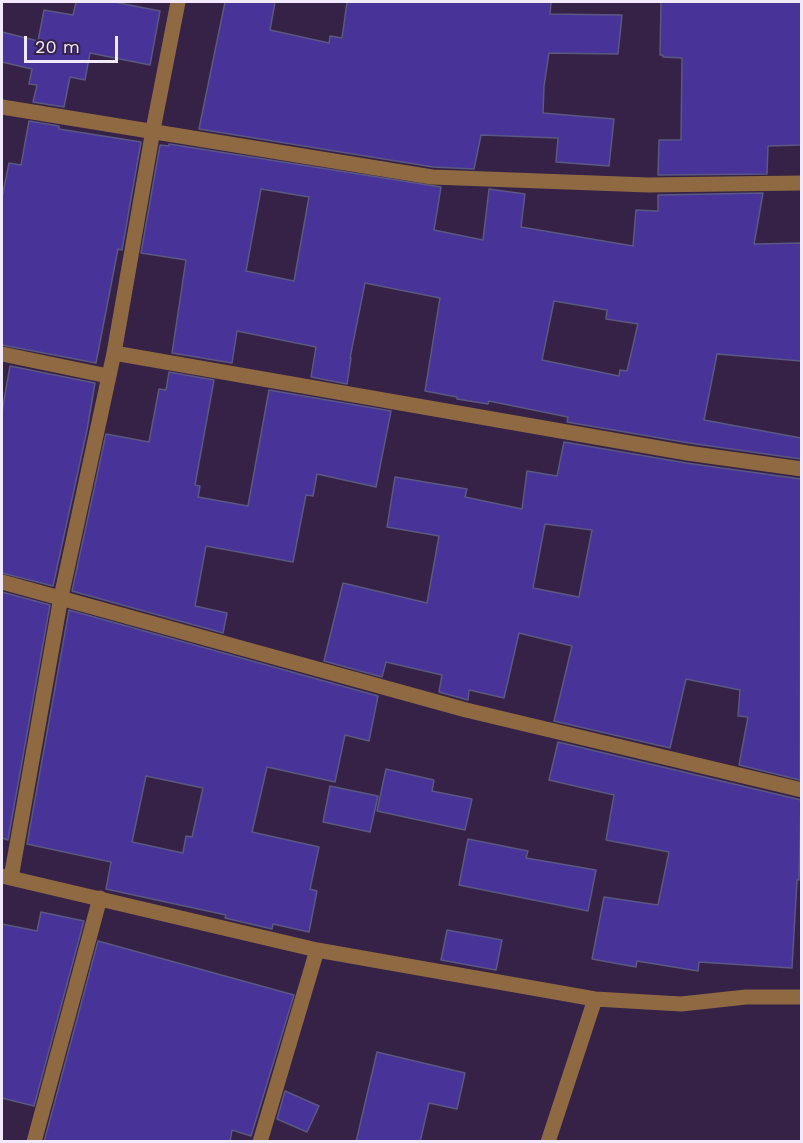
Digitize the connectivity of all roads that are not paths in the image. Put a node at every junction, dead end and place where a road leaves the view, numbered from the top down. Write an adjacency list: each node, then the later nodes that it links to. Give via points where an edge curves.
1 (178, 2): 3 (street)
2 (2, 107): 3 (street)
3 (153, 130): 4 (street, via 432,177 648,185); 5 (street)
4 (801, 183)
5 (114, 352): 7 (street); 8 (street, via 675,451)
6 (2, 354): 7 (street)
7 (108, 376): 10 (street)
8 (801, 469)
9 (2, 582): 10 (street)
10 (61, 597): 11 (street, via 466,710); 12 (street)
11 (801, 790)
12 (6, 877): 13 (street)
13 (100, 898): 14 (street); 17 (street)
14 (317, 950): 16 (street); 18 (street)
15 (801, 993): 16 (street, via 681,1004)
16 (595, 999): 19 (street)
17 (34, 1142)
18 (260, 1142)
19 (548, 1142)

